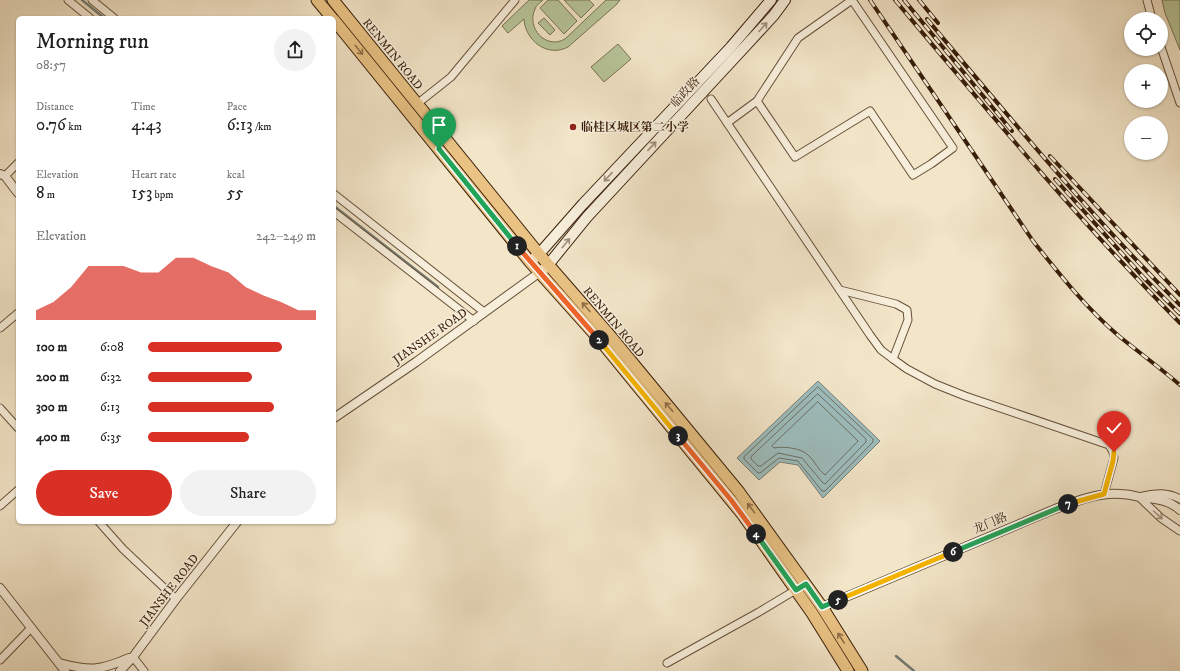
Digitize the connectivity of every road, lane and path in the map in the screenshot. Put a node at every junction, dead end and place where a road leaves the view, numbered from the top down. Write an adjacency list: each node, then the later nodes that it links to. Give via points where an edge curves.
1 (68, 0): 10 (street)
2 (92, 0): 11 (street)
3 (318, 0): 12 (main road, RENMIN ROAD)
4 (332, 0): 19 (main road, RENMIN ROAD)
5 (515, 0): 19 (street, via 451,77)
6 (771, 0): 14 (main road, 临政路)
7 (785, 0): 14 (main road, 临政路, one-way to 7, via 774,14)
8 (1147, 0): 9 (street)
9 (1150, 12)
10 (88, 16)
11 (112, 16)
12 (331, 16)
13 (336, 23): 26 (main road, RENMIN ROAD, one-way to 26)
14 (735, 50): 26 (main road, 临政路, one-way to 26, via 583,204); 27 (main road, 临政路, one-way to 14, via 587,217)
15 (1164, 56): 18 (street)
16 (711, 99): 20 (street)
17 (757, 102): 17 (street, via 798,38 852,0 953,148 913,175 870,111 794,157); 20 (street)
18 (1180, 103)
19 (417, 104): 26 (main road, RENMIN ROAD)
20 (727, 123): 29 (street)
21 (16, 165): 22 (street)
22 (3, 175): 23 (street)
23 (16, 191)
24 (336, 197): 30 (street)
25 (336, 214): 32 (street)
26 (535, 258): 27 (main road, RENMIN ROAD); 28 (main road, RENMIN ROAD)
27 (548, 265): 28 (main road, 临政路); 47 (main road, RENMIN ROAD, one-way to 27, via 740,492)
28 (540, 272): 30 (street, JIANSHE ROAD); 49 (main road, RENMIN ROAD, via 599,339 731,500)
29 (840, 290): 34 (street, via 881,350); 34 (street, via 896,304 907,310 908,320)
30 (484, 312): 32 (street, JIANSHE ROAD)
31 (16, 315): 33 (street)
32 (474, 321): 36 (street, JIANSHE ROAD)
33 (0, 328)
34 (893, 359): 39 (street, via 935,384 965,396 1109,445 1114,452 1114,458)
35 (0, 408): 37 (street)
36 (336, 417)
37 (16, 426)
38 (16, 492): 42 (street)
39 (1104, 494): 40 (street, 龙门路); 51 (street, 龙门路, via 1055,509)
40 (1139, 497): 41 (street, 龙门路); 46 (street, one-way to 46, via 1161,518)
41 (1177, 501): 43 (street)
42 (0, 506)
43 (1180, 510)
44 (101, 524): 50 (street, via 123,549)
45 (235, 524): 50 (street, JIANSHE ROAD)
46 (1180, 531)
47 (806, 584): 49 (street); 51 (main road, RENMIN ROAD)
48 (0, 588): 52 (street)
49 (796, 590): 55 (street); 61 (main road, RENMIN ROAD)
50 (176, 599): 53 (street, JIANSHE ROAD)
51 (822, 607): 62 (main road, RENMIN ROAD, one-way to 51)
52 (31, 628): 54 (street); 56 (street)
53 (133, 657): 56 (street, via 100,669); 58 (street, JIANSHE ROAD); 59 (street); 60 (street)
54 (0, 660)
55 (667, 663)
56 (60, 667): 57 (street)
57 (65, 671)
58 (120, 671)
59 (124, 671)
60 (144, 671)
61 (848, 671)
62 (862, 671)

